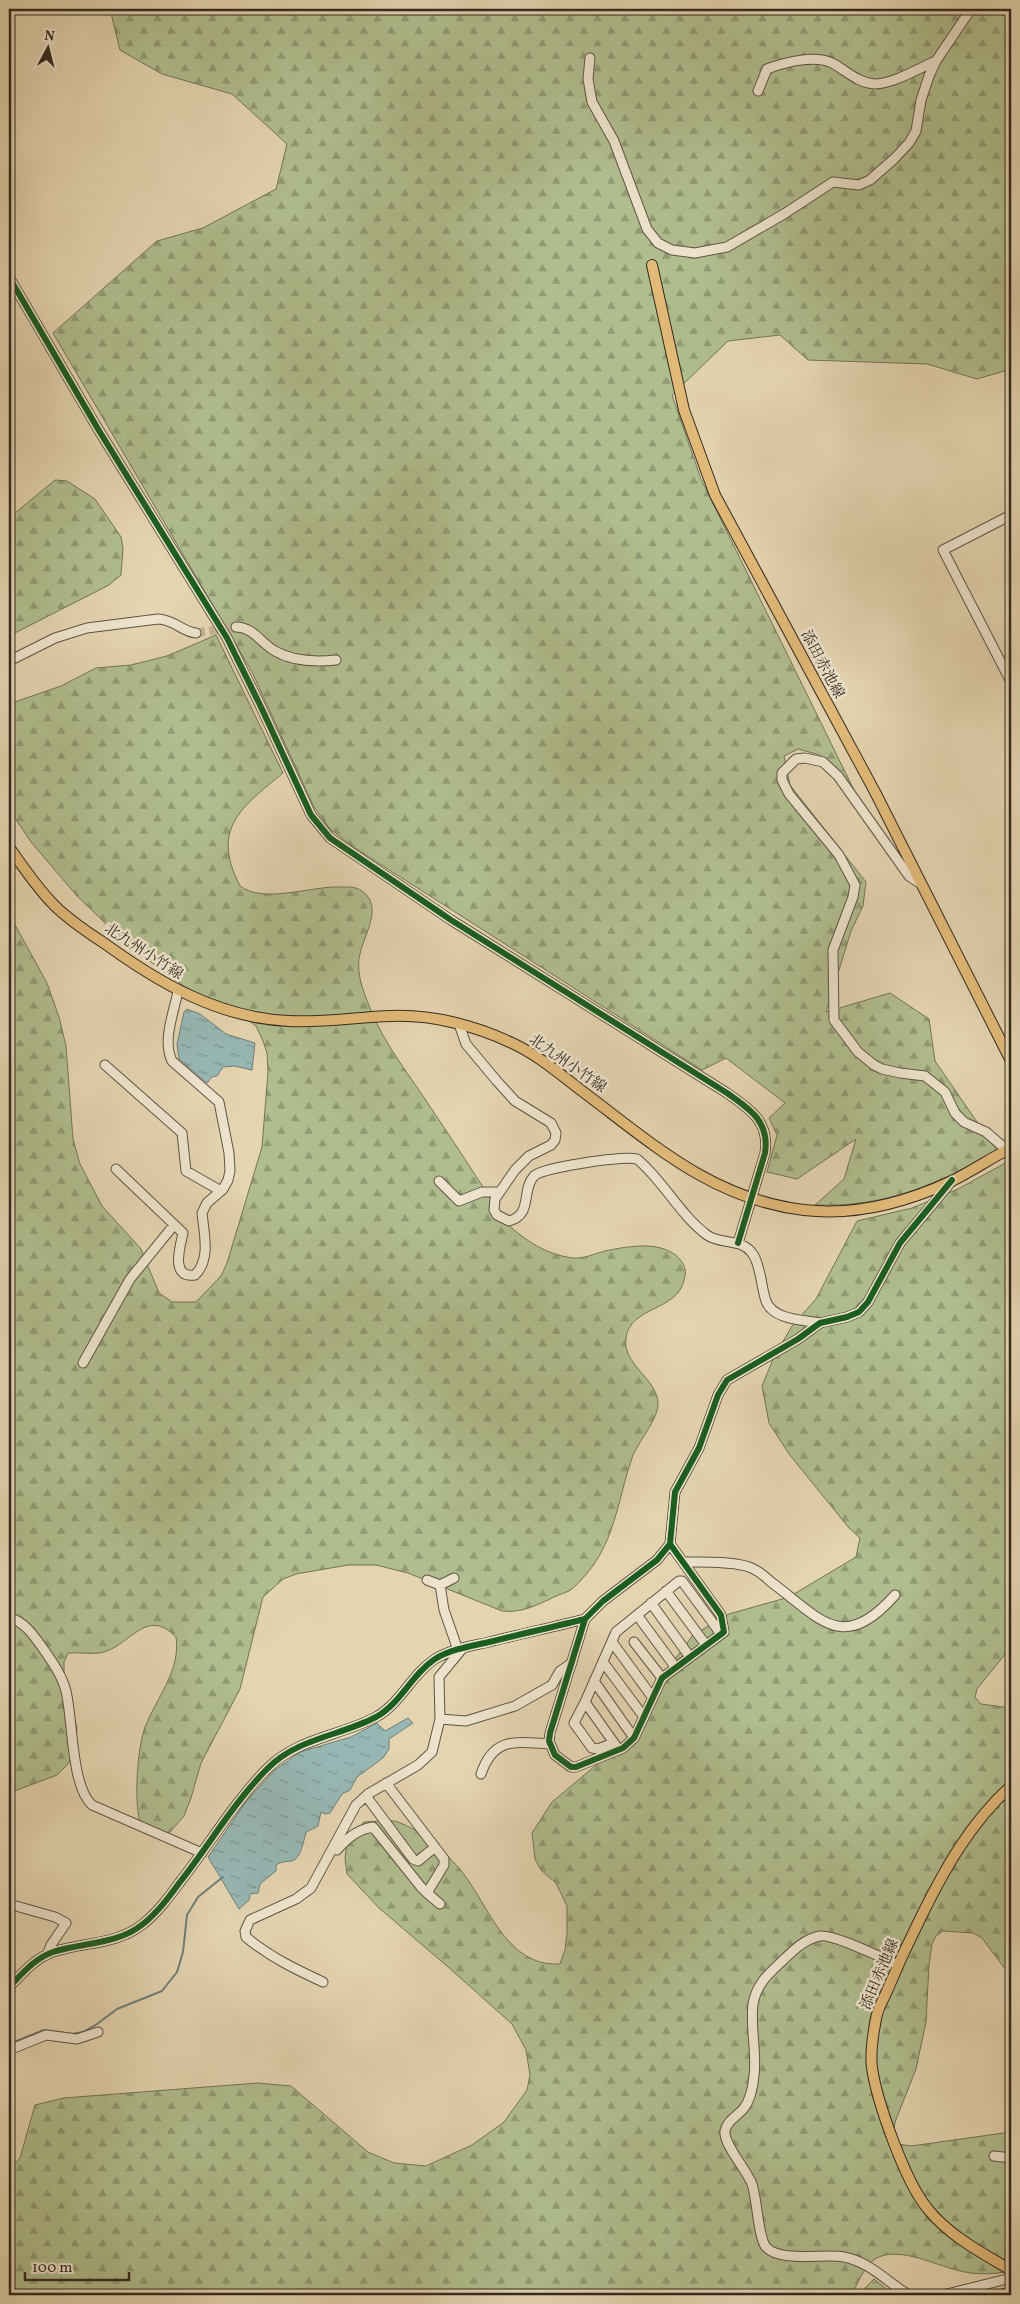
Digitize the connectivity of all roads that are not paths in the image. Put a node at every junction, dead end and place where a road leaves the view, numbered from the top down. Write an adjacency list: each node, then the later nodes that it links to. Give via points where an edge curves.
1 (971, 9): 3 (street)
2 (590, 58): 3 (street, via 588,79 592,102 614,142 647,229 658,243 672,250 695,253 727,247 833,182 859,185 870,180 894,159 916,131 920,100)
3 (936, 61): 4 (street, via 878,84 852,77 834,64 821,60 777,65 767,69)
4 (758, 91)
5 (652, 265): 14 (main road, 添田赤池線, via 684,410 715,495)
6 (9, 277): 25 (street, via 227,638 311,815 330,838 451,920 749,1108 767,1138 766,1153)
7 (1011, 514): 12 (street, via 943,550)
8 (236, 628): 10 (street, via 246,628 275,651 288,656 321,662)
9 (196, 633): 11 (street, via 168,619 87,628 55,638)
10 (336, 660)
11 (9, 662)
12 (1011, 682)
13 (9, 847): 15 (main road, 北九州小竹線, via 55,906 138,968)
14 (921, 884): 17 (main road, 添田赤池線); 19 (street, via 909,876 838,776 823,762 796,759 786,767 782,780 789,794 834,848 855,884 832,950 835,981 833,1016 838,1027 858,1052 882,1070 931,1079 945,1092 964,1122 986,1132)
15 (178, 991): 16 (main road, 北九州小竹線, via 260,1018 290,1021 394,1016); 23 (street, via 168,1053 172,1061 219,1102 230,1161 228,1180)
16 (459, 1024): 24 (street, via 466,1044 496,1080 515,1101 551,1123 556,1133 551,1145 522,1163); 25 (main road, 北九州小竹線, via 513,1043 686,1168 715,1185)
17 (1011, 1060)
18 (105, 1064): 23 (street, via 182,1133 186,1171)
19 (1009, 1149): 21 (main road, 北九州小竹線)
20 (116, 1169): 26 (street)
21 (952, 1180): 25 (main road, 北九州小竹線, via 902,1200 847,1212 806,1210); 28 (street, via 900,1243 868,1302 859,1312)
22 (439, 1181): 24 (street, via 459,1201 482,1192)
23 (221, 1191): 26 (street, via 203,1208 206,1252 196,1275 183,1274 180,1268 178,1260 183,1233)
24 (499, 1192): 27 (street, via 494,1210 497,1216 510,1221 521,1215 532,1179 542,1171 629,1157 643,1164 691,1221 708,1236)
25 (751, 1199): 27 (street)
26 (174, 1225): 29 (street, via 130,1279)
27 (738, 1243): 28 (street, via 756,1258 770,1308 792,1318)
28 (820, 1323): 30 (street, via 727,1380 718,1395 699,1448 675,1492)
29 (83, 1363)
30 (670, 1544): 31 (street); 40 (street, via 657,1560 603,1601)
31 (685, 1562): 36 (street, via 748,1566 819,1620 831,1625 863,1623); 41 (street, via 721,1615 724,1632)
32 (454, 1578): 34 (street)
33 (427, 1580): 34 (street)
34 (440, 1585): 45 (street, via 444,1610)
35 (666, 1591): 37 (street); 41 (street, via 679,1581 685,1583); 44 (street)
36 (895, 1595)
37 (652, 1603): 38 (street); 46 (street)
38 (637, 1615): 42 (street, via 616,1632); 49 (street)
39 (9, 1617): 64 (street, via 28,1628 63,1682 72,1722 78,1776 87,1800)
40 (585, 1619): 45 (street); 48 (street)
41 (721, 1634): 44 (street)
42 (612, 1642): 47 (street); 52 (street)
43 (634, 1642): 50 (street)
44 (706, 1646): 46 (street)
45 (460, 1649): 55 (street, via 439,1678); 64 (street, via 436,1658 398,1700 377,1716 303,1743 286,1753 238,1802)
46 (690, 1657): 49 (street)
47 (603, 1662): 51 (street); 54 (street)
48 (572, 1663): 55 (street, via 560,1671 552,1685 514,1706 466,1721); 57 (street, via 552,1725)
49 (676, 1668): 50 (street)
50 (662, 1678): 52 (street)
51 (594, 1681): 53 (street); 56 (street)
52 (653, 1698): 54 (street)
53 (584, 1702): 58 (street); 58 (street, via 574,1723 592,1748)
54 (644, 1717): 56 (street)
55 (440, 1719): 60 (street, via 432,1752 418,1765)
56 (634, 1738): 58 (street)
57 (550, 1744): 58 (street, via 555,1755 576,1768); 59 (street, via 510,1742 490,1754)
58 (617, 1747)
59 (480, 1774)
60 (386, 1783): 62 (street); 63 (street)
61 (1011, 1786): 70 (main road, 添田赤池線, via 991,1806 947,1864)
62 (366, 1796): 63 (street, via 413,1859 418,1861); 65 (street, via 356,1806)
63 (435, 1847): 66 (street, via 444,1859 444,1865)
64 (202, 1853): 69 (street, via 161,1907 140,1926 120,1937)
65 (329, 1855): 66 (street, via 359,1832 373,1827); 73 (street, via 311,1888 296,1899 250,1920 245,1931 246,1937 254,1944)
66 (427, 1893): 67 (street)
67 (440, 1904)
68 (16, 1906): 69 (street, via 66,1923)
69 (47, 1955): 72 (street)
70 (898, 1965): 79 (main road, 添田赤池線, via 876,2016 872,2066 877,2096 907,2172 926,2207 945,2226); 81 (street, via 834,1938 820,1936 794,1950 768,1974 756,1991 753,2007 756,2064 752,2090 745,2107 728,2124 725,2132 752,2185 766,2247 779,2254 793,2256 821,2254 844,2257 878,2272)
71 (9, 1972): 72 (street)
72 (16, 1980): 74 (street)
73 (323, 1982)
74 (9, 1987)
75 (98, 2032): 76 (street, via 77,2038 46,2035)
76 (9, 2050)
77 (994, 2156): 78 (street)
78 (1011, 2158)
79 (1011, 2270)
80 (1011, 2278): 82 (street)
81 (909, 2295)
82 (944, 2295)

